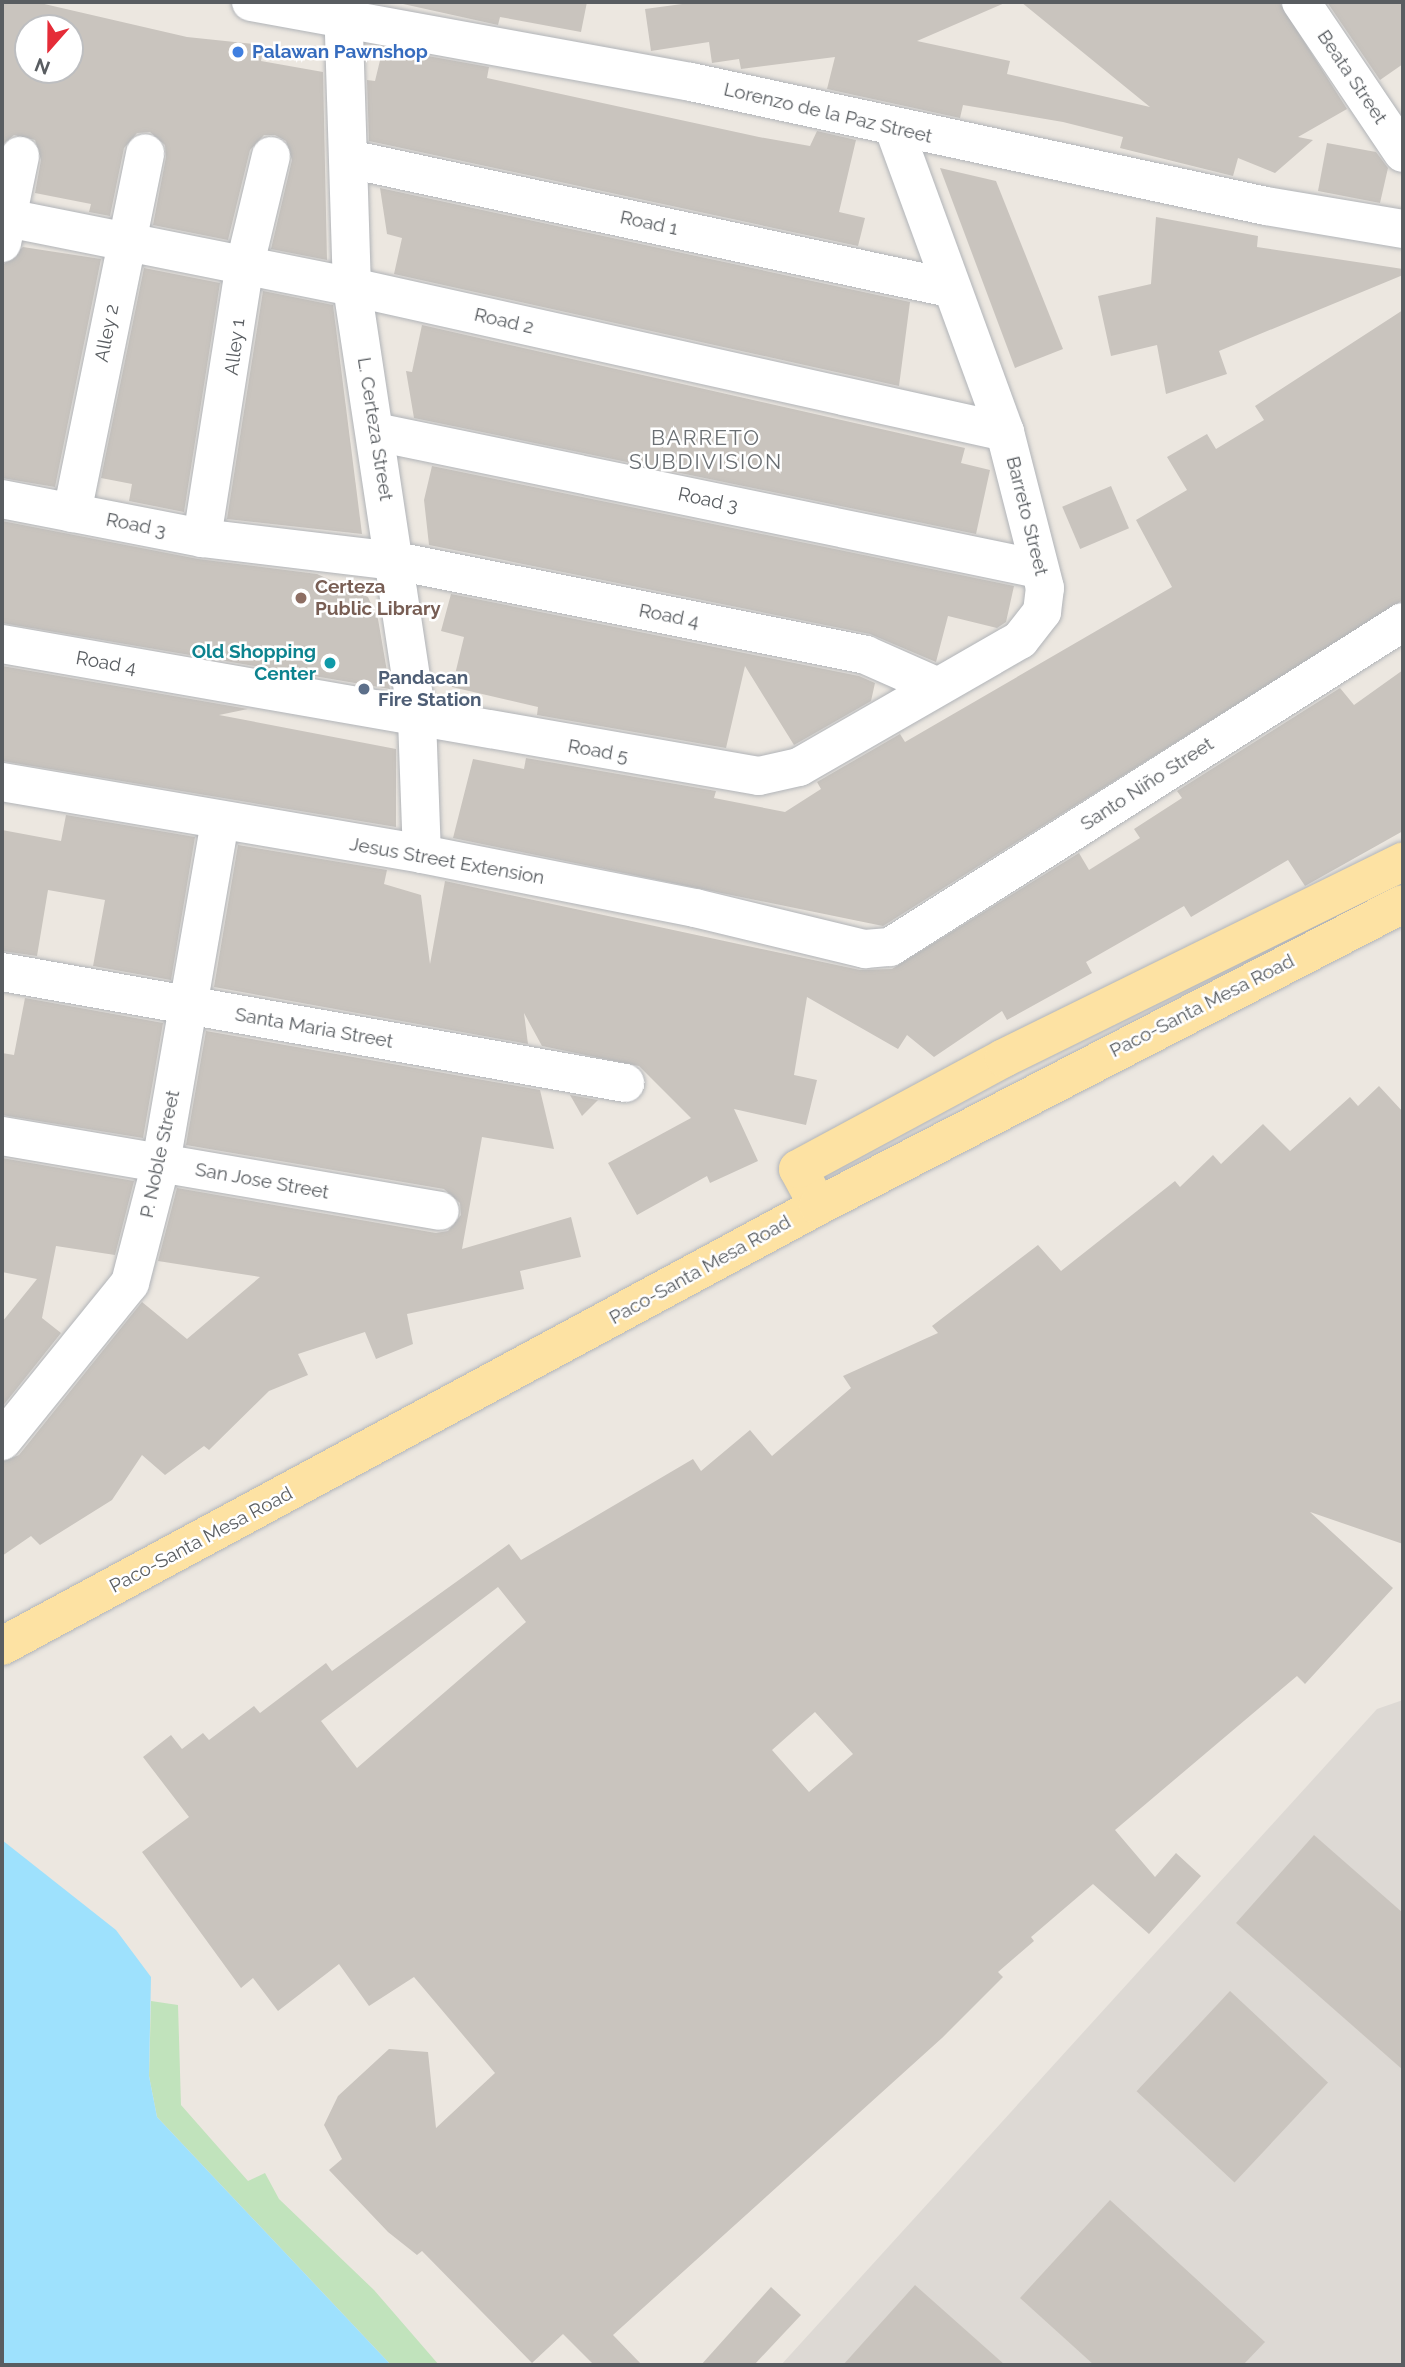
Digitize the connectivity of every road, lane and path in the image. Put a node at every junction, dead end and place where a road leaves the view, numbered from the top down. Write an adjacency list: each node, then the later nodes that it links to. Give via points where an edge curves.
1 (251, 2): 3 (street, Lorenzo de la Paz Street)
2 (1301, 2): 6 (street, Beata Street)
3 (343, 8): 4 (street, Lorenzo de la Paz Street); 9 (street, L. Certeza Street)
4 (894, 129): 11 (street, Lorenzo de la Paz Street); 15 (street, Barreto Street)
5 (145, 153): 12 (street, Alley 2)
6 (1403, 153)
7 (20, 156): 10 (street)
8 (271, 156): 13 (street, Alley 1)
9 (349, 159): 14 (street, L. Certeza Street); 15 (street, Road 1)
10 (3, 226): 12 (street, Road 2)
11 (1403, 229)
12 (126, 240): 13 (street, Road 2); 19 (street, Alley 2)
13 (245, 264): 14 (street, Road 2); 20 (street, Alley 1)
14 (352, 287): 16 (street, L. Certeza Street); 17 (street, Road 2)
15 (949, 288): 17 (street, Barreto Street)
16 (376, 432): 21 (street, L. Certeza Street); 22 (street, Road 3)
17 (1005, 432): 22 (street, Barreto Street)
18 (2, 499): 19 (street, Road 3)
19 (72, 513): 20 (street, Road 3)
20 (202, 538): 21 (street, Road 3)
21 (397, 561): 25 (street, Road 4, via 866,655); 26 (street, L. Certeza Street)
22 (1039, 569): 25 (street, Barreto Street, via 1045,601 1032,627)
23 (1403, 622): 33 (street, Santo Niño Street)
24 (2, 644): 26 (street, Road 4)
25 (936, 686): 27 (street, Barreto Street)
26 (417, 719): 27 (street, Road 5, via 725,773); 30 (street, L. Certeza Street)
27 (780, 775)
28 (2, 782): 29 (street, Jesus Street Extension)
29 (220, 823): 30 (street, Jesus Street Extension); 35 (street, P. Noble Street)
30 (422, 854): 33 (street, Jesus Street Extension, via 695,908 865,949)
31 (1403, 862): 39 (main road, via 1004,1058 798,1170)
32 (1403, 904): 39 (main road, Paco-Santa Mesa Road)
33 (890, 947)
34 (2, 972): 35 (street, Santa Maria Street)
35 (188, 1005): 36 (street, Santa Maria Street); 38 (street, P. Noble Street)
36 (625, 1083)
37 (2, 1136): 38 (street, San Jose Street)
38 (161, 1163): 40 (street, San Jose Street); 41 (street, P. Noble Street, via 130,1283)
39 (818, 1206): 42 (main road, Paco-Santa Mesa Road)
40 (440, 1211)
41 (2, 1441)
42 (2, 1646)

